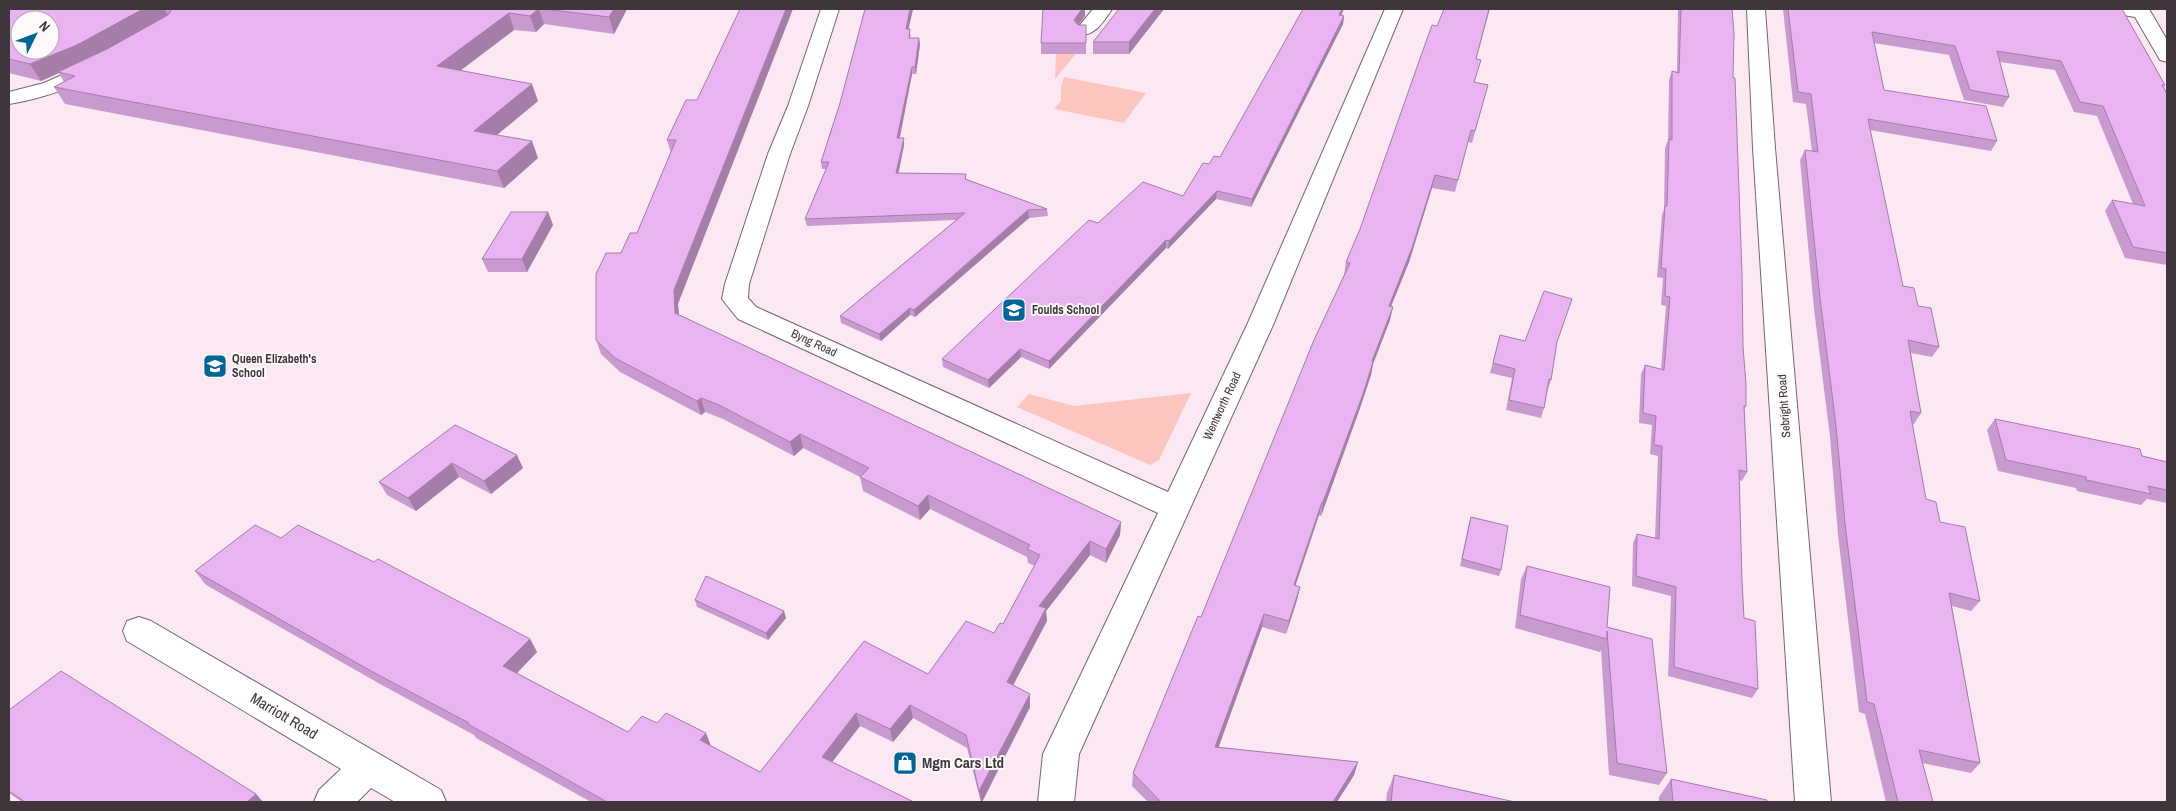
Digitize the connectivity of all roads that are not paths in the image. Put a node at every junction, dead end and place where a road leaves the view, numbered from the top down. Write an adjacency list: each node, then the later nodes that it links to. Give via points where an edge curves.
1 (830, 9): 10 (street, Byng Road, via 776,163 735,299 747,313)
2 (1102, 9): 6 (street)
3 (1394, 9): 10 (street, Wentworth Road, via 1260,325)
4 (1756, 9): 16 (street, Sebright Road)
5 (2117, 9): 7 (street, via 2142,12)
6 (1085, 30)
7 (2167, 56)
8 (109, 58): 9 (street, via 51,88)
9 (9, 98)
10 (1175, 508): 15 (street, Wentworth Road, via 1061,754)
11 (140, 631): 12 (street, Marriott Road)
12 (368, 767): 13 (street); 14 (street, Marriott Road)
13 (332, 802)
14 (428, 802)
15 (1056, 802)
16 (1813, 802)

